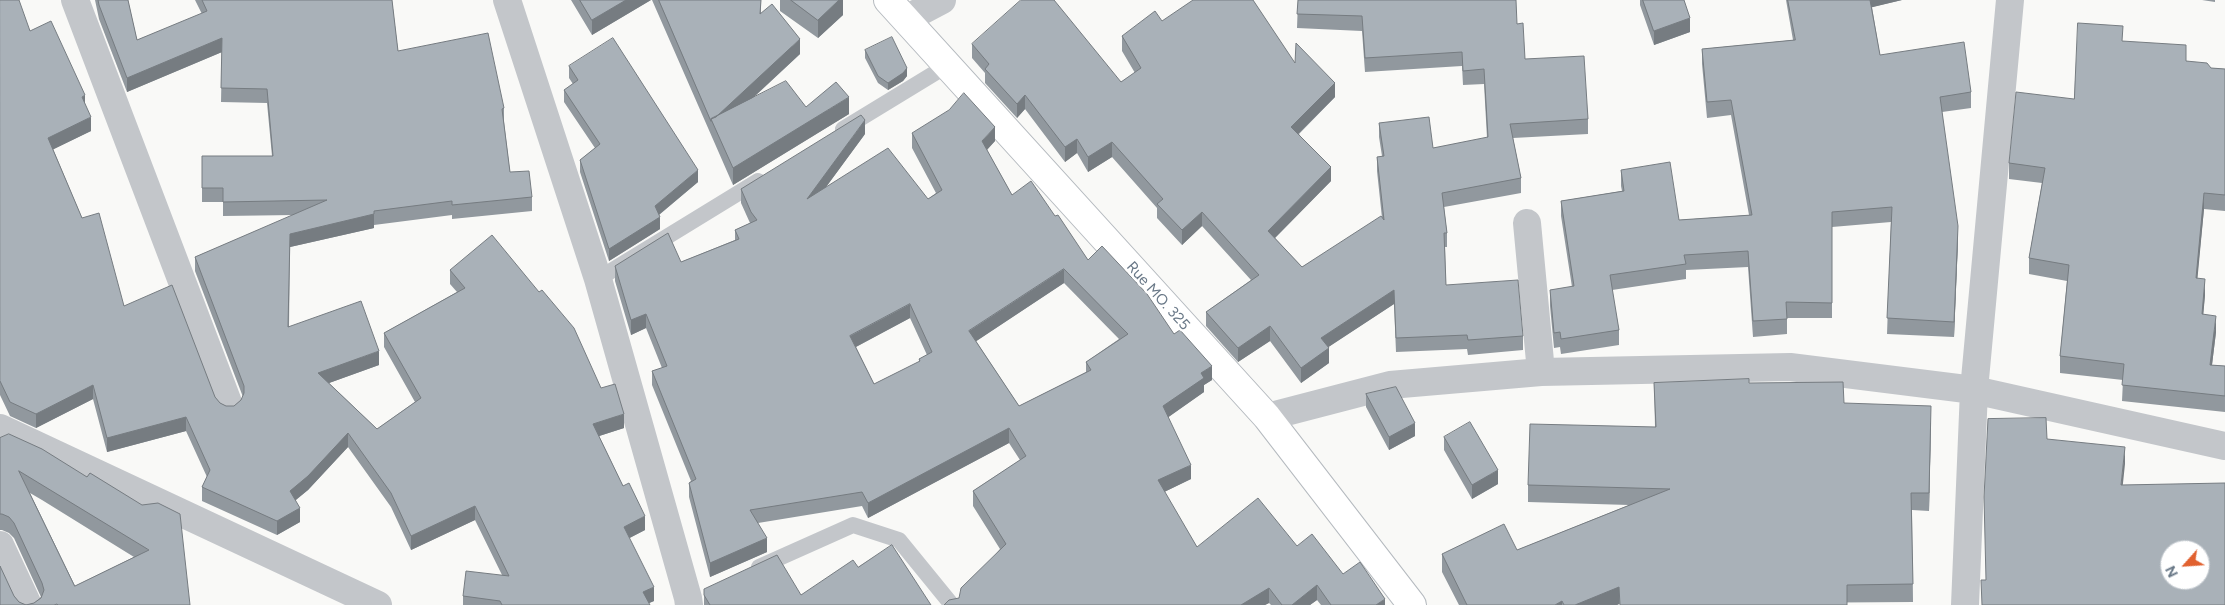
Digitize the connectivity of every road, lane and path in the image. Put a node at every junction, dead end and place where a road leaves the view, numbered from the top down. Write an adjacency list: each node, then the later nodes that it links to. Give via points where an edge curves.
1 (75, 0): 13 (street)
2 (507, 0): 10 (street)
3 (942, 0): 5 (street)
4 (2010, 0): 12 (street)
5 (897, 10): 6 (street, Rue MO. 325)
6 (948, 65): 7 (lane); 14 (street, Rue MO. 325)
7 (832, 136)
8 (773, 172): 10 (lane)
9 (1528, 223): 11 (street)
10 (598, 279): 19 (street)
11 (1541, 372): 12 (street, via 1790,367); 14 (street, via 1390,385)
12 (1974, 390): 16 (street); 24 (street)
13 (229, 405)
14 (1268, 417): 23 (street, Rue MO. 325)
15 (0, 428): 21 (street)
16 (2225, 446)
17 (0, 544): 20 (street)
18 (740, 575): 22 (lane, via 853,525 899,540)
19 (694, 598)
20 (28, 605)
21 (378, 605)
22 (952, 605)
23 (1412, 605)
24 (1965, 605)

